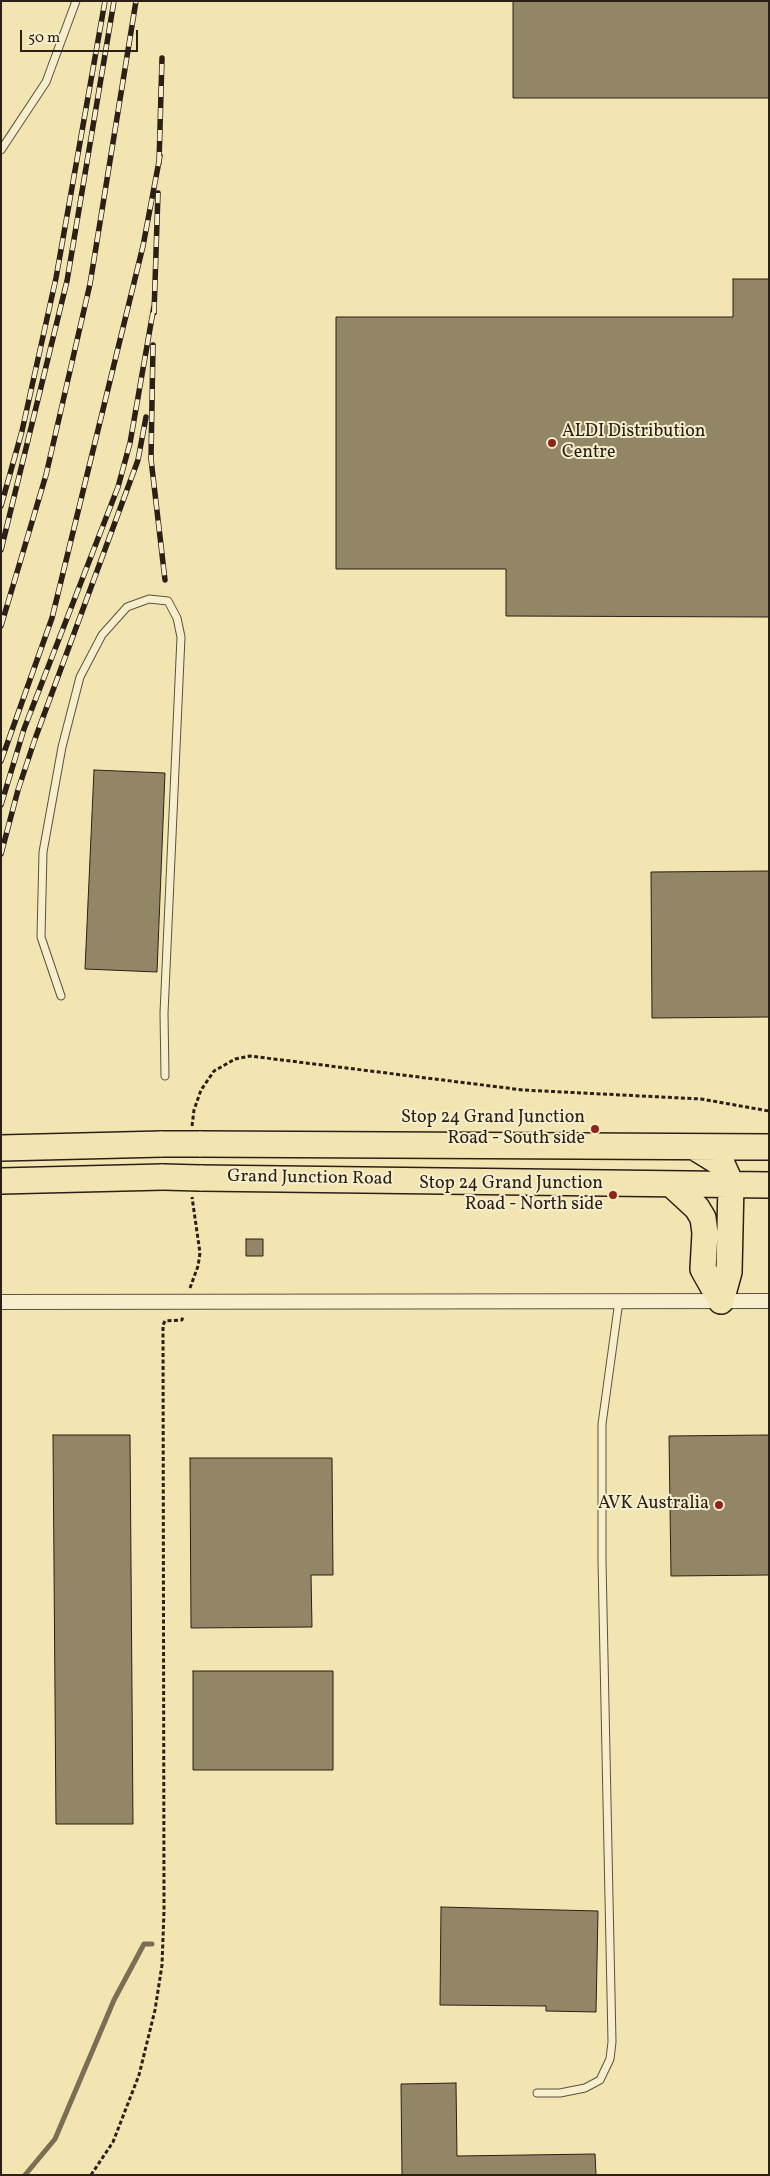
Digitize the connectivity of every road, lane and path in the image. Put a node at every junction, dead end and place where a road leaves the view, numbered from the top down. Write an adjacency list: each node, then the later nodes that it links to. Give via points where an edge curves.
1 (76, 1): 2 (lane, via 46,82)
2 (1, 150)
3 (61, 996): 4 (lane, via 41,937 43,852 62,747 80,677 102,635 127,607 149,599 168,601 177,618 180,637 164,1013)
4 (165, 1076)
5 (769, 1111): 6 (path, via 701,1098 523,1090 250,1056 214,1071 201,1090 194,1110)
6 (196, 1135): 8 (highway, Grand Junction Road, bridge, via 162,1144); 9 (highway, Grand Junction Road)
7 (769, 1147): 9 (highway, Grand Junction Road)
8 (1, 1148)
9 (696, 1148): 12 (highway, via 722,1164)
10 (1, 1181): 11 (highway, Grand Junction Road, bridge, via 163,1177)
11 (671, 1184): 12 (highway, Grand Junction Road); 16 (highway, via 703,1218 703,1269)
12 (731, 1184): 13 (highway, Grand Junction Road); 16 (highway, via 728,1272)
13 (769, 1185)
14 (192, 1202): 19 (path, via 200,1253)
15 (619, 1301): 16 (street); 19 (street); 20 (lane, via 602,1424 612,2042 610,2059 600,2080 585,2088)
16 (721, 1301): 17 (street)
17 (769, 1301)
18 (1, 1302): 19 (street)
19 (187, 1302): 21 (path, via 182,1320 165,1321 163,1325 162,1965 140,2075 113,2142)
20 (537, 2093)
21 (91, 2175)

